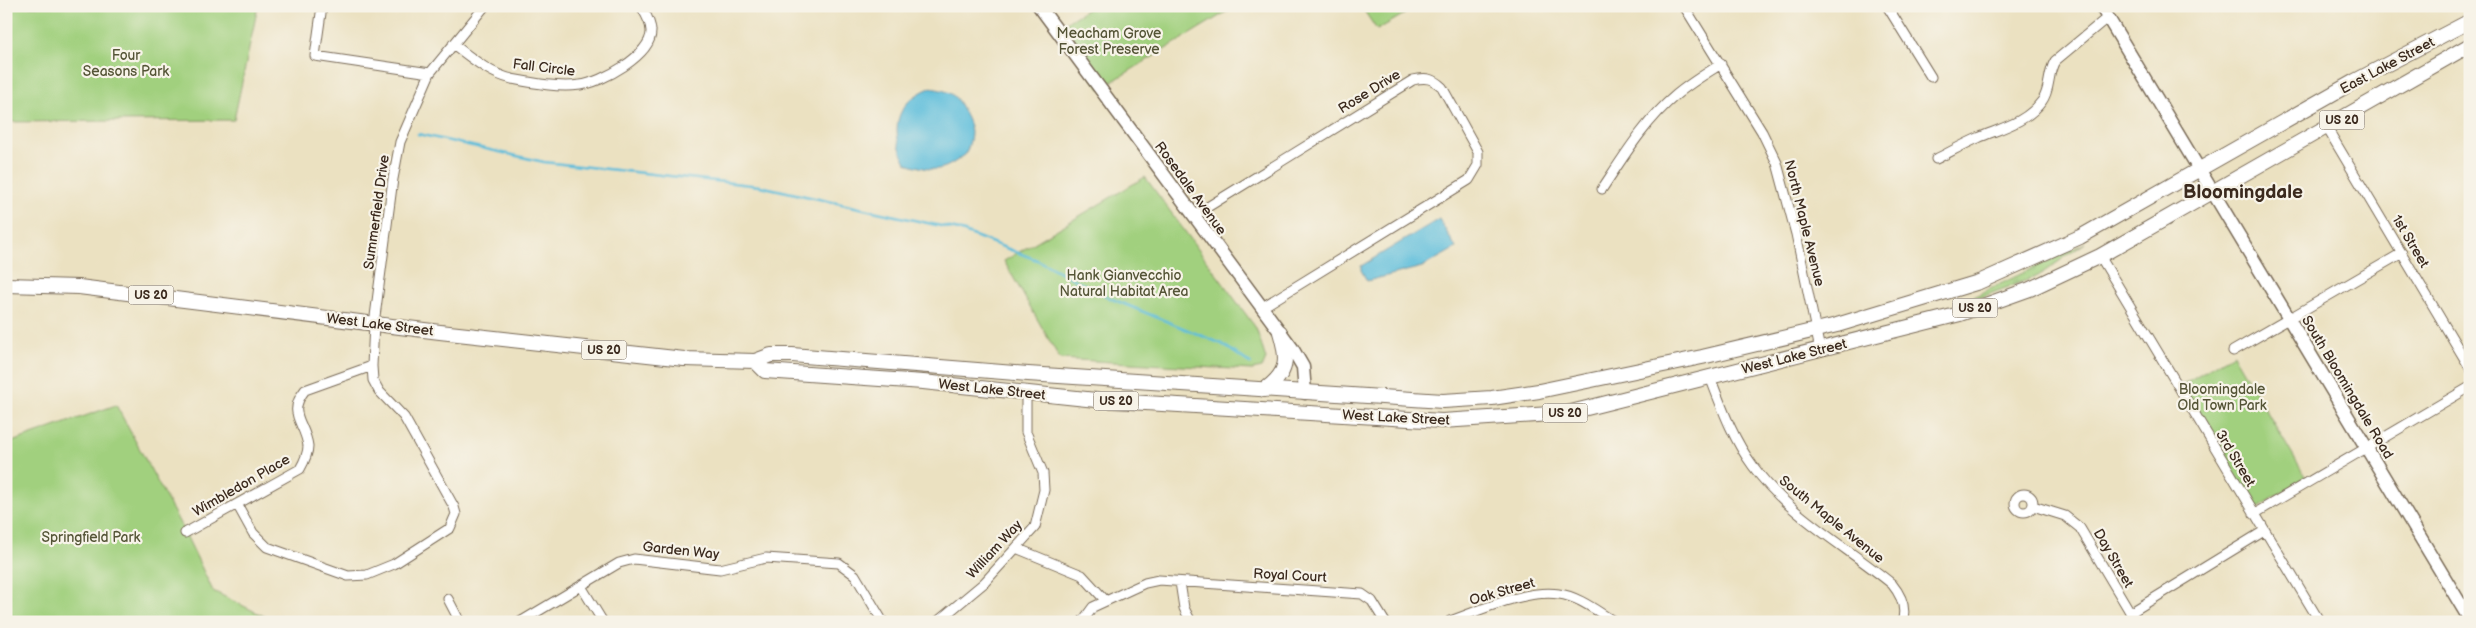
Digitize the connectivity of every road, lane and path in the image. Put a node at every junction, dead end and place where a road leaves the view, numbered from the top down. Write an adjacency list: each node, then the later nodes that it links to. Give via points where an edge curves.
1 (322, 6): 13 (street, via 315,56)
2 (485, 6): 10 (street, Summerfield Drive)
3 (641, 6): 10 (street, Fall Circle, via 652,29 650,39 637,57 596,80 580,85 564,86 509,78 478,63)
4 (1039, 6): 20 (main road, Rosedale Avenue)
5 (1684, 6): 12 (street, North Maple Avenue)
6 (1887, 6): 14 (street)
7 (2101, 6): 8 (main road, South Bloomingdale Road)
8 (2108, 17): 16 (street, via 2055,61 2042,101 2021,120); 17 (main road, South Bloomingdale Road)
9 (2470, 21): 17 (main road, East Lake Street / US 20, via 2355,81)
10 (453, 44): 13 (street, Summerfield Drive)
11 (2470, 45): 15 (main road, East Lake Street / US 20)
12 (1721, 64): 18 (street, via 1692,82 1659,110); 27 (street, North Maple Avenue, via 1777,163)
13 (430, 74): 26 (street, Summerfield Drive, via 400,142)
14 (1932, 77)
15 (2327, 128): 19 (main road, East Lake Street / US 20); 21 (street, 1st Street)
16 (1936, 159)
17 (2200, 170): 19 (main road, South Bloomingdale Road); 27 (main road, West Lake Street / US 20, via 2080,237 2019,266 1947,293)
18 (1602, 189)
19 (2212, 192): 22 (main road, West Lake Street / US 20); 25 (main road, South Bloomingdale Road)
20 (1193, 216): 24 (main road, Rosedale Avenue); 24 (street, Rose Drive, via 1413,80 1434,79 1442,87 1478,152 1478,165 1470,180)
21 (2402, 253): 25 (street); 33 (street, 1st Street)
22 (2100, 256): 29 (main road, West Lake Street / US 20, via 2009,297 1960,314); 43 (street, 3rd Street)
23 (6, 285): 26 (main road, West Lake Street / US 20, via 79,286)
24 (1261, 308): 28 (main road, Rosedale Avenue)
25 (2289, 319): 30 (street); 40 (main road, South Bloomingdale Road)
26 (374, 324): 31 (main road, West Lake Street / US 20, via 684,359); 32 (street, Summerfield Drive)
27 (1816, 331): 29 (street, North Maple Avenue); 38 (main road, West Lake Street / US 20, via 1539,391 1492,398 1443,402)
28 (1280, 332): 36 (main road, via 1284,369); 38 (main road, Rosedale Avenue, via 1303,367)
29 (1820, 350): 34 (main road, West Lake Street / US 20)
30 (2233, 351)
31 (755, 361): 36 (main road, West Lake Street / US 20, via 771,355 792,355); 37 (main road, West Lake Street / US 20, via 765,371)
32 (372, 366): 41 (street, Wimbledon Place, via 305,390 296,406 308,445 300,469); 41 (street, Summerfield Drive, via 373,380 379,391 404,417 454,507 456,514 450,528 382,570 348,576 267,547 253,533)
33 (2470, 368)
34 (1710, 377): 39 (main road, West Lake Street / US 20, via 1567,413 1442,422); 64 (street, South Maple Avenue, via 1739,444 1767,484 1799,514 1892,584 1901,598)
35 (2470, 387): 40 (street)
36 (1264, 390): 38 (main road, West Lake Street / US 20)
37 (1026, 393): 39 (main road, West Lake Street / US 20); 46 (street, William Way, via 1026,432 1042,473 1044,490 1035,527)
38 (1305, 393): 39 (main road)
39 (1304, 412)
40 (2366, 447): 43 (street); 53 (main road, South Bloomingdale Road)
41 (237, 504): 45 (street, Wimbledon Place)
42 (2033, 506): 51 (street, Day Street, via 2065,516 2080,528)
43 (2254, 514): 44 (street, 3rd Street)
44 (2264, 531): 51 (street); 66 (street, 3rd Street)
45 (185, 533)
46 (1016, 548): 50 (street, via 1082,575); 52 (street, William Way)
47 (1180, 582): 50 (street, Royal Court, via 1159,580 1144,583); 61 (street, via 1184,608); 62 (street, Royal Court, via 1362,594 1372,601)
48 (581, 586): 56 (street, Garden Way); 57 (street); 58 (street, Garden Way, via 634,559 720,570 766,558 839,563 854,575)
49 (448, 599): 55 (street)
50 (1105, 600): 60 (street, Royal Court, via 1093,607)
51 (2130, 613): 65 (street, Day Street)
52 (947, 618): 59 (street, William Way)
53 (2470, 620)
54 (1450, 621): 63 (street, Oak Street, via 1528,595 1560,594)
55 (460, 622)
56 (520, 622)
57 (603, 622)
58 (883, 622)
59 (937, 622)
60 (1082, 622)
61 (1191, 622)
62 (1385, 622)
63 (1615, 622)
64 (1902, 622)
65 (2136, 622)
66 (2320, 622)

